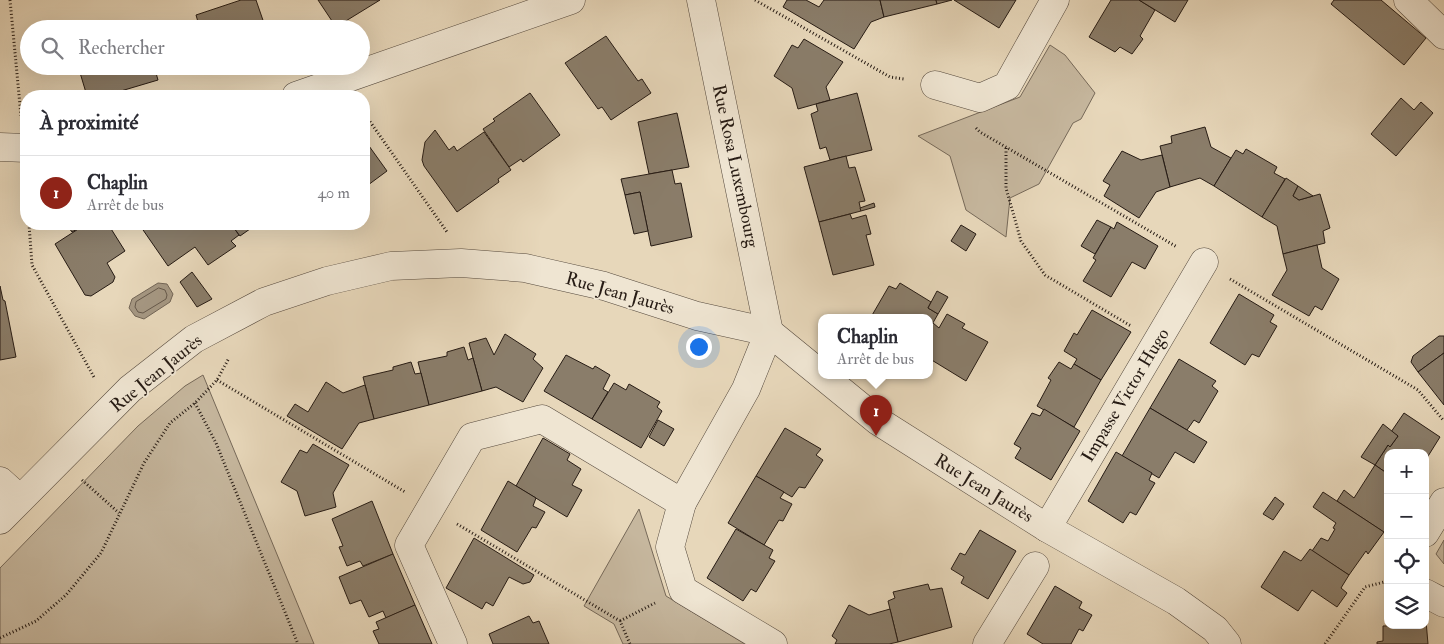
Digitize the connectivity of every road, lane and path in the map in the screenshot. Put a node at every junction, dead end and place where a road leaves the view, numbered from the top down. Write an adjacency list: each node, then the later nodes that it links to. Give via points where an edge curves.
1 (10, 0): 13 (path)
2 (571, 0): 7 (street)
3 (701, 0): 17 (street, Rue Rosa Luxembourg)
4 (1055, 0): 9 (street, via 1007,86 980,98)
5 (1408, 0): 6 (street)
6 (1444, 35)
7 (370, 70)
8 (356, 75): 10 (street)
9 (935, 85)
10 (313, 90)
11 (370, 122): 16 (path, via 452,239)
12 (1006, 147): 18 (path, via 1006,188 1021,241 1046,275)
13 (17, 148)
14 (29, 230): 24 (path, via 32,265)
15 (1204, 262): 18 (street, Impasse Victor Hugo); 25 (path, via 1418,390)
16 (461, 263): 17 (street, Rue Jean Jaurès, via 526,268 604,286 697,316); 24 (street, Rue Jean Jaurès, via 391,266 327,280 264,302 194,338)
17 (769, 332): 20 (street, Rue Jean Jaurès); 30 (street, via 746,389)
18 (1157, 342): 35 (street, Impasse Victor Hugo)
19 (230, 356): 22 (path)
20 (818, 372)
21 (827, 379): 35 (street, Rue Jean Jaurès, via 878,421)
22 (217, 380): 23 (path); 31 (path)
23 (195, 403): 32 (path, via 170,423); 43 (path, via 216,443)
24 (111, 408): 26 (street, Rue Jean Jaurès)
25 (1444, 421)
26 (59, 460): 28 (street, Rue Jean Jaurès); 32 (path)
27 (0, 481): 28 (street)
28 (20, 499): 33 (street, Rue Jean Jaurès)
29 (1444, 502): 34 (street)
30 (682, 503): 31 (street, via 542,419 472,437); 38 (street, via 670,547)
31 (431, 508): 41 (path); 44 (street, via 409,544)
32 (119, 513): 42 (path, via 101,552 66,595 36,621)
33 (0, 520)
34 (1429, 526)
35 (1047, 528): 48 (street, Rue Jean Jaurès, via 1176,601 1215,629)
36 (1035, 566): 47 (street)
37 (1384, 582): 49 (path, via 1364,587)
38 (683, 590): 41 (path); 46 (street)
39 (1429, 595): 40 (street)
40 (1444, 603)
41 (620, 621): 45 (path)
42 (0, 638)
43 (298, 644)
44 (453, 644)
45 (630, 644)
46 (773, 644)
47 (988, 644)
48 (1228, 644)
49 (1325, 644)

